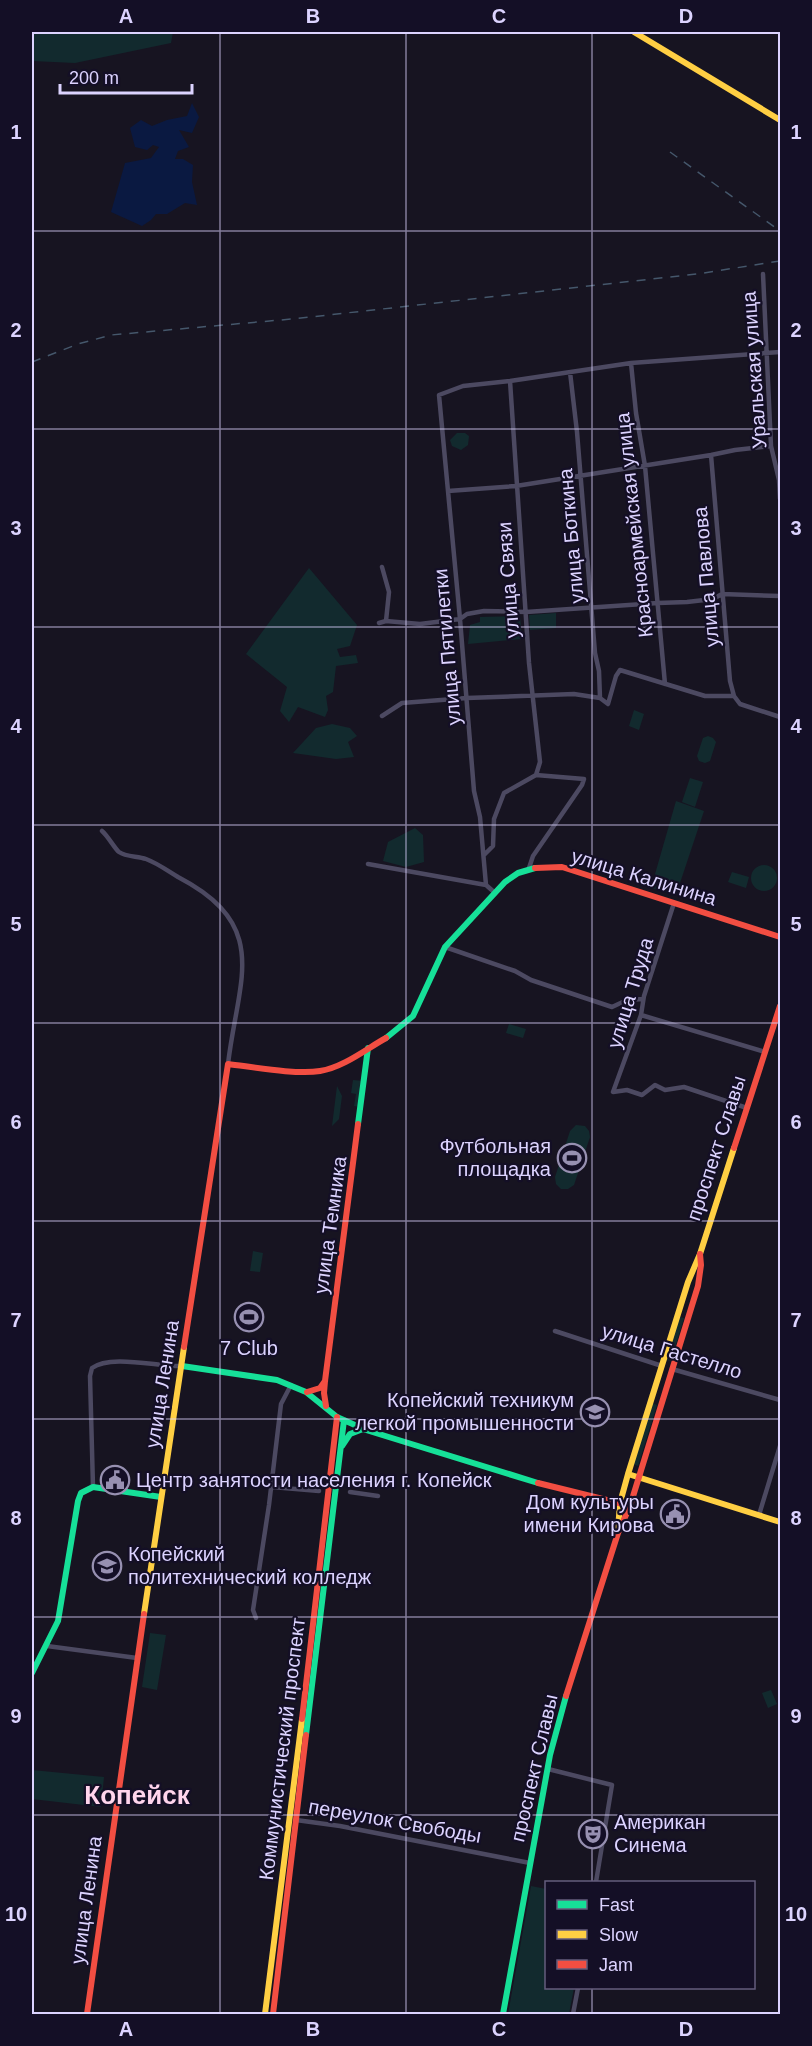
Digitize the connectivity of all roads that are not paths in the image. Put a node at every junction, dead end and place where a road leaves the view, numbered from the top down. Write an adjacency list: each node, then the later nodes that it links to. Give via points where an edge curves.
1 (634, 32): 2 (street)
2 (780, 120)
3 (763, 274): 4 (street, Уральская улица)
4 (766, 352): 5 (street); 6 (street); 9 (street, Уральская улица)
5 (780, 352)
6 (631, 363): 7 (street); 11 (street, Красноармейская улица)
7 (570, 372): 8 (street); 12 (street, улица Боткина)
8 (510, 381): 13 (street, улица Связи); 14 (street, улица Пятилетки, via 463,386 438,395)
9 (771, 446): 10 (street); 15 (street, Уральская улица)
10 (711, 456): 11 (street); 17 (street, улица Павлова)
11 (645, 466): 12 (street); 19 (street, Красноармейская улица)
12 (580, 476): 13 (street); 20 (street, улица Боткина)
13 (516, 486): 14 (street); 21 (street, улица Связи)
14 (448, 491): 22 (street, улица Пятилетки)
15 (780, 499)
16 (382, 567): 23 (street, via 389,592)
17 (722, 594): 18 (street); 19 (street, via 713,599); 27 (street, улица Павлова)
18 (780, 596)
19 (658, 603): 20 (street); 25 (street, Красноармейская улица)
20 (592, 609): 21 (street); 29 (street, улица Боткина)
21 (526, 612): 22 (street, via 484,611 467,614); 26 (street, улица Связи)
22 (460, 620): 23 (street, via 420,624); 28 (street, улица Пятилетки)
23 (386, 621): 24 (street)
24 (379, 622)
25 (665, 684): 27 (street, via 705,696); 29 (street, via 620,670 608,704)
26 (533, 696): 28 (street); 29 (street, via 574,694); 32 (street, улица Связи, via 540,762)
27 (734, 696): 31 (street, via 740,704)
28 (467, 698): 30 (street, via 402,703); 34 (street, улица Пятилетки, via 474,791)
29 (600, 698)
30 (382, 716)
31 (780, 717)
32 (536, 775): 34 (street, via 504,793 494,819 493,846); 36 (street, via 584,779)
33 (102, 831): 47 (street, улица Ленина, via 120,853 147,859 206,892 224,909 237,931 243,957)
34 (484, 855): 37 (street, улица Пятилетки)
35 (368, 864): 37 (street)
36 (529, 868): 38 (street, улица Калинина, via 511,877); 39 (street, улица Калинина, via 562,867)
37 (486, 885): 38 (street)
38 (495, 892): 41 (street, улица Калинина)
39 (674, 903): 40 (street, улица Калинина); 42 (street, улица Труда)
40 (780, 938)
41 (445, 947): 42 (street, via 612,1007 627,1000); 45 (street, улица Калинина, via 413,1016 399,1030)
42 (643, 999): 44 (street, улица Труда)
43 (780, 1006): 46 (street, проспект Славы)
44 (641, 1015): 46 (street); 48 (street, улица Труда, via 613,1092 627,1090 642,1095 655,1085 665,1090 684,1087)
45 (369, 1048): 47 (street, улица Калинина, via 321,1071); 54 (street, улица Темника)
46 (765, 1052): 48 (street, проспект Славы)
47 (228, 1064): 51 (street, улица Ленина)
48 (747, 1108): 49 (street, проспект Славы)
49 (700, 1254): 52 (street, проспект Славы); 53 (street, проспект Славы, via 698,1286)
50 (555, 1331): 52 (street, улица Гастелло)
51 (182, 1366): 55 (street); 67 (street, via 133,1361 92,1368); 72 (street, улица Ленина)
52 (662, 1366): 53 (street, улица Гастелло); 58 (street, проспект Славы)
53 (672, 1369): 57 (street, улица Гастелло); 59 (street, проспект Славы)
54 (325, 1381): 56 (street, via 315,1391); 60 (street, улица Темника)
55 (291, 1385): 56 (street); 68 (street, via 281,1404)
56 (306, 1392): 60 (street)
57 (780, 1400)
58 (651, 1401): 59 (street); 65 (street, проспект Славы)
59 (661, 1404): 66 (street, проспект Славы)
60 (326, 1407): 61 (street)
61 (340, 1418): 62 (street); 64 (street); 79 (street, Коммунистический проспект)
62 (364, 1428): 64 (street, via 350,1434); 73 (street, via 525,1480)
63 (780, 1446): 75 (street)
64 (340, 1448): 79 (street)
65 (628, 1474): 66 (street); 73 (street, проспект Славы)
66 (639, 1477): 74 (street, проспект Славы); 75 (street)
67 (93, 1486): 72 (street); 80 (street, via 84,1490 78,1501 60,1609)
68 (272, 1487): 69 (street); 78 (street, via 253,1610)
69 (319, 1491)
70 (350, 1492): 71 (street)
71 (378, 1496)
72 (161, 1497): 81 (street, улица Ленина)
73 (620, 1503): 74 (street); 77 (street, проспект Славы)
74 (630, 1506): 77 (street, проспект Славы)
75 (759, 1515): 76 (street)
76 (780, 1522)
77 (618, 1533): 83 (street, проспект Славы, via 560,1716)
78 (256, 1617)
79 (316, 1625): 84 (street, Коммунистический проспект)
80 (47, 1646): 81 (street); 82 (street)
81 (137, 1658): 88 (street, улица Ленина)
82 (32, 1673)
83 (548, 1769): 85 (street, проспект Славы); 86 (street, via 612,1785)
84 (293, 1819): 85 (street, переулок Свободы); 89 (street, Коммунистический проспект); 90 (street)
85 (530, 1863): 91 (street, проспект Славы)
86 (596, 1881)
87 (578, 1989): 92 (street)
88 (87, 2014)
89 (265, 2014)
90 (273, 2014)
91 (503, 2014)
92 (573, 2014)

